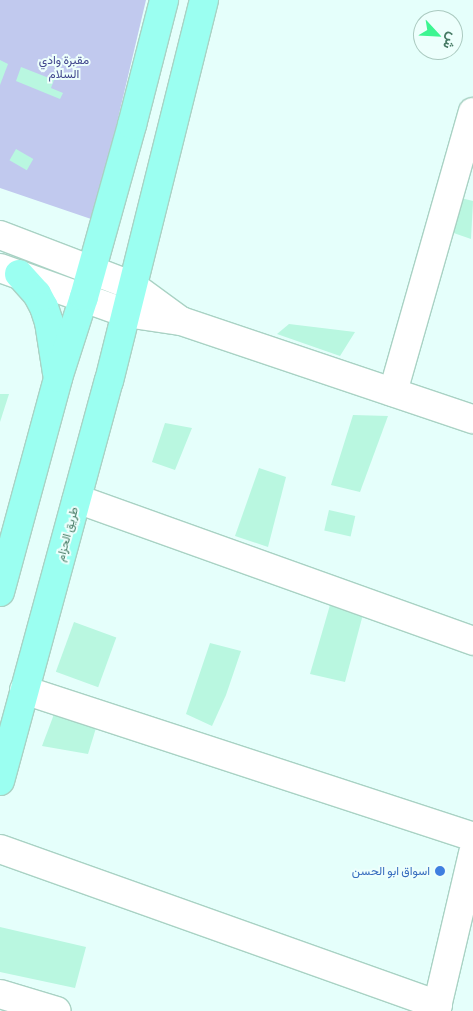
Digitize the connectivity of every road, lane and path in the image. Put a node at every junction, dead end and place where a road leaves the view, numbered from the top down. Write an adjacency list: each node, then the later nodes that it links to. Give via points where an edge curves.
1 (164, 0): 5 (main road)
2 (204, 0): 7 (main road, طريق الحزام)
3 (473, 112): 12 (street)
4 (0, 235): 5 (street)
5 (90, 270): 7 (street); 8 (main road)
6 (10, 271): 8 (street); 11 (main road, via 37,294 44,307)
7 (133, 286): 9 (main road, طريق الحزام); 10 (street)
8 (84, 297): 9 (street); 11 (main road)
9 (126, 313): 10 (street); 14 (main road, طريق الحزام)
10 (182, 321): 12 (street)
11 (58, 378): 15 (main road)
12 (393, 392): 13 (street)
13 (473, 419)
14 (77, 499): 17 (street); 18 (main road, طريق الحزام)
15 (6, 546): 16 (main road)
16 (0, 592)
17 (473, 641)
18 (24, 690): 19 (main road, طريق الحزام); 20 (street)
19 (0, 781)
20 (473, 837)
21 (0, 849): 25 (street)
22 (473, 853): 23 (street)
23 (464, 930): 25 (street)
24 (0, 994): 26 (street)
25 (437, 1008)
26 (58, 1011)

